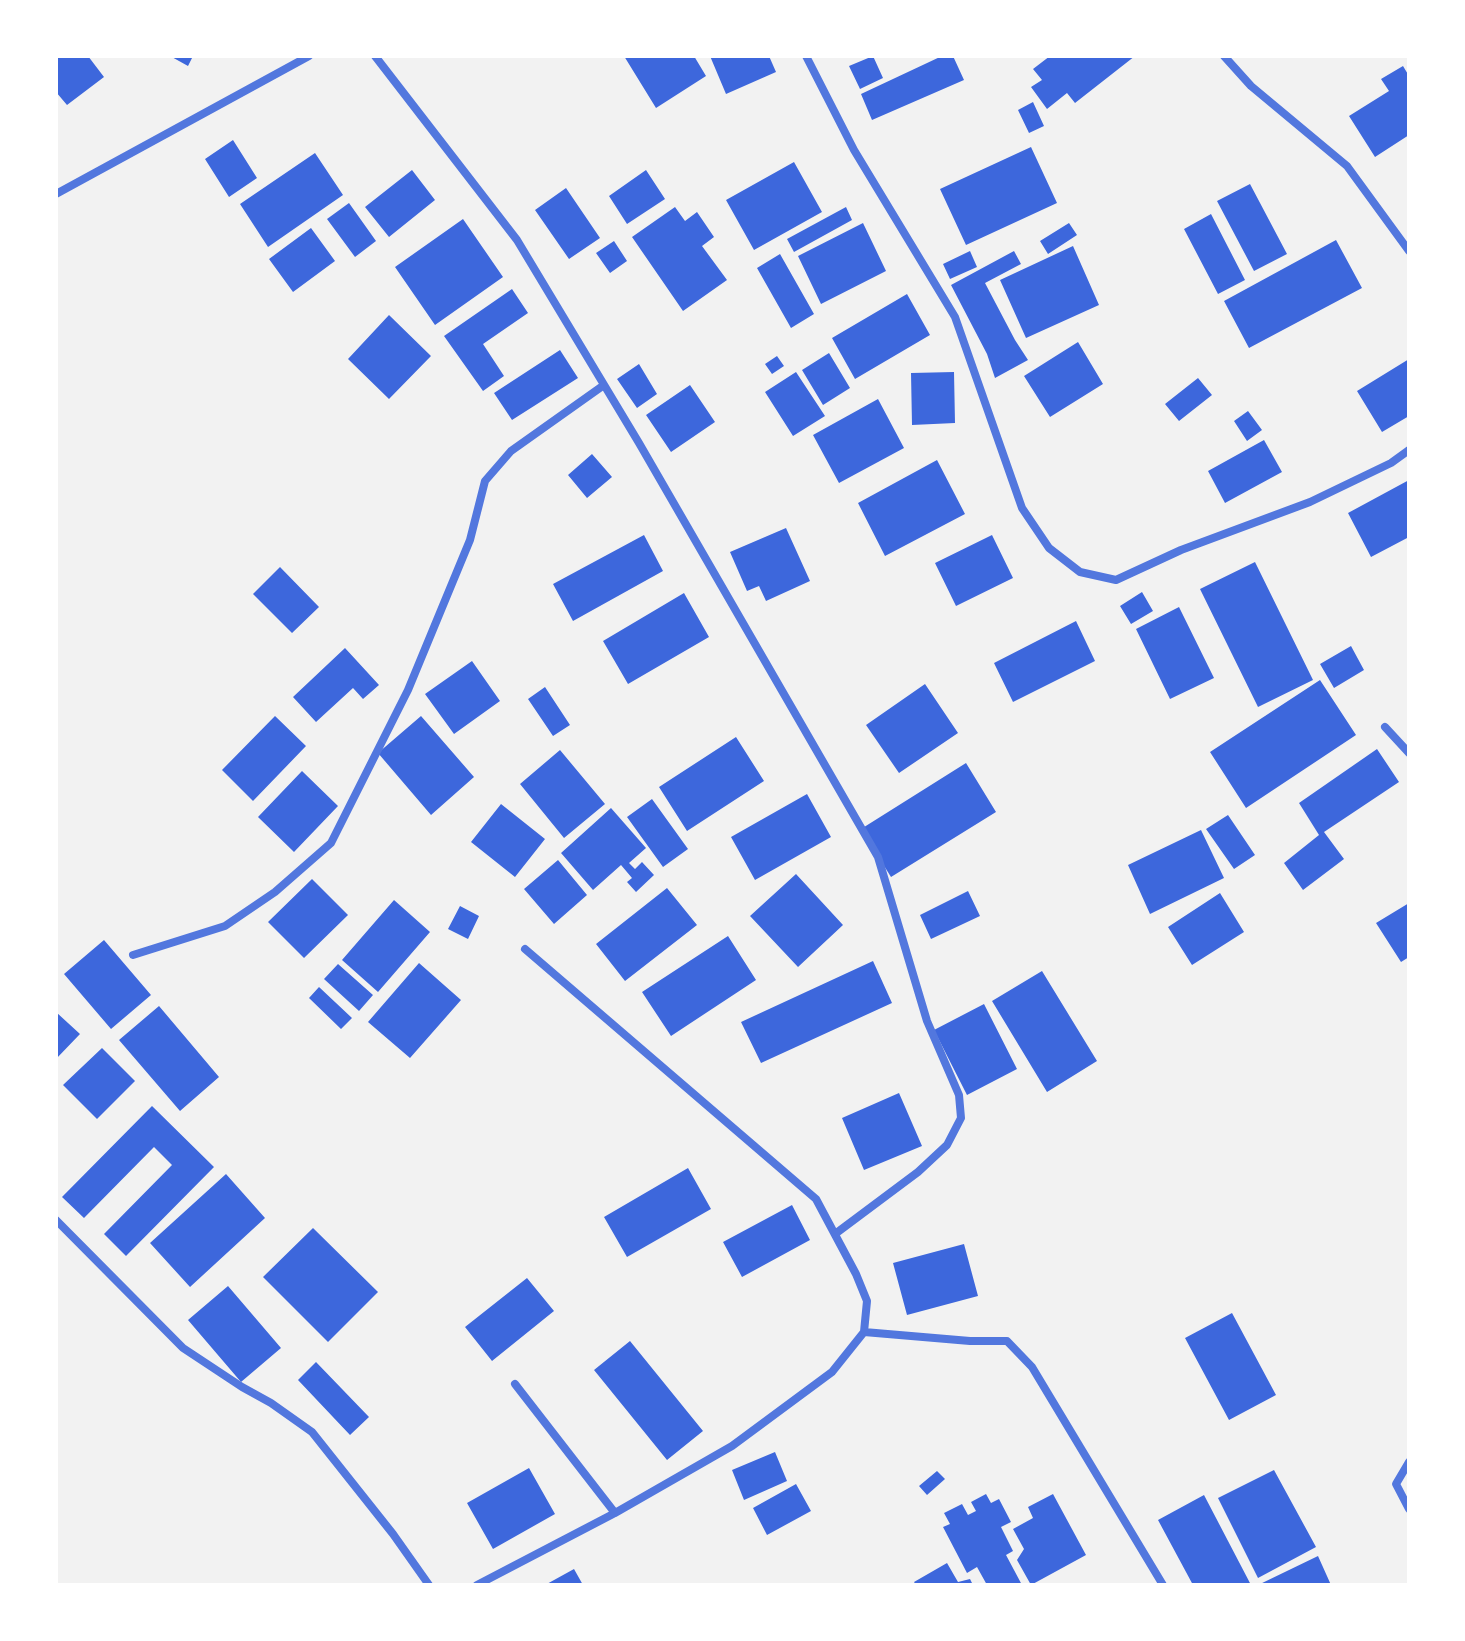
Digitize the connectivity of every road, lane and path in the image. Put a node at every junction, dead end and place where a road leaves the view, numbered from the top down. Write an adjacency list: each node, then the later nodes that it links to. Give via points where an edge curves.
1 (309, 56): 5 (street)
2 (375, 56): 7 (street, via 517,240)
3 (806, 56): 8 (street, via 854,150 955,317 1022,508 1049,548 1080,572 1116,580 1310,502)
4 (1224, 56): 6 (street, via 1251,86 1347,166)
5 (56, 194)
6 (1409, 251)
7 (604, 385): 12 (street, via 511,451 485,481 470,540 408,690 331,843 275,892 225,926); 14 (street, via 878,857 927,1021 959,1095 961,1118 947,1145)
8 (1409, 450)
9 (1385, 727): 10 (street)
10 (1409, 753)
11 (525, 949): 14 (street, via 816,1199)
12 (133, 955)
13 (56, 1220): 20 (street, via 183,1348 312,1432)
14 (835, 1234): 15 (street, via 867,1301)
15 (864, 1332): 19 (street, via 832,1372 732,1446); 22 (street, via 1007,1341 1032,1367)
16 (515, 1384): 19 (street)
17 (1409, 1462): 18 (street, via 1396,1484)
18 (1409, 1509)
19 (615, 1513): 21 (street)
20 (429, 1585)
21 (477, 1585)
22 (1163, 1585)

